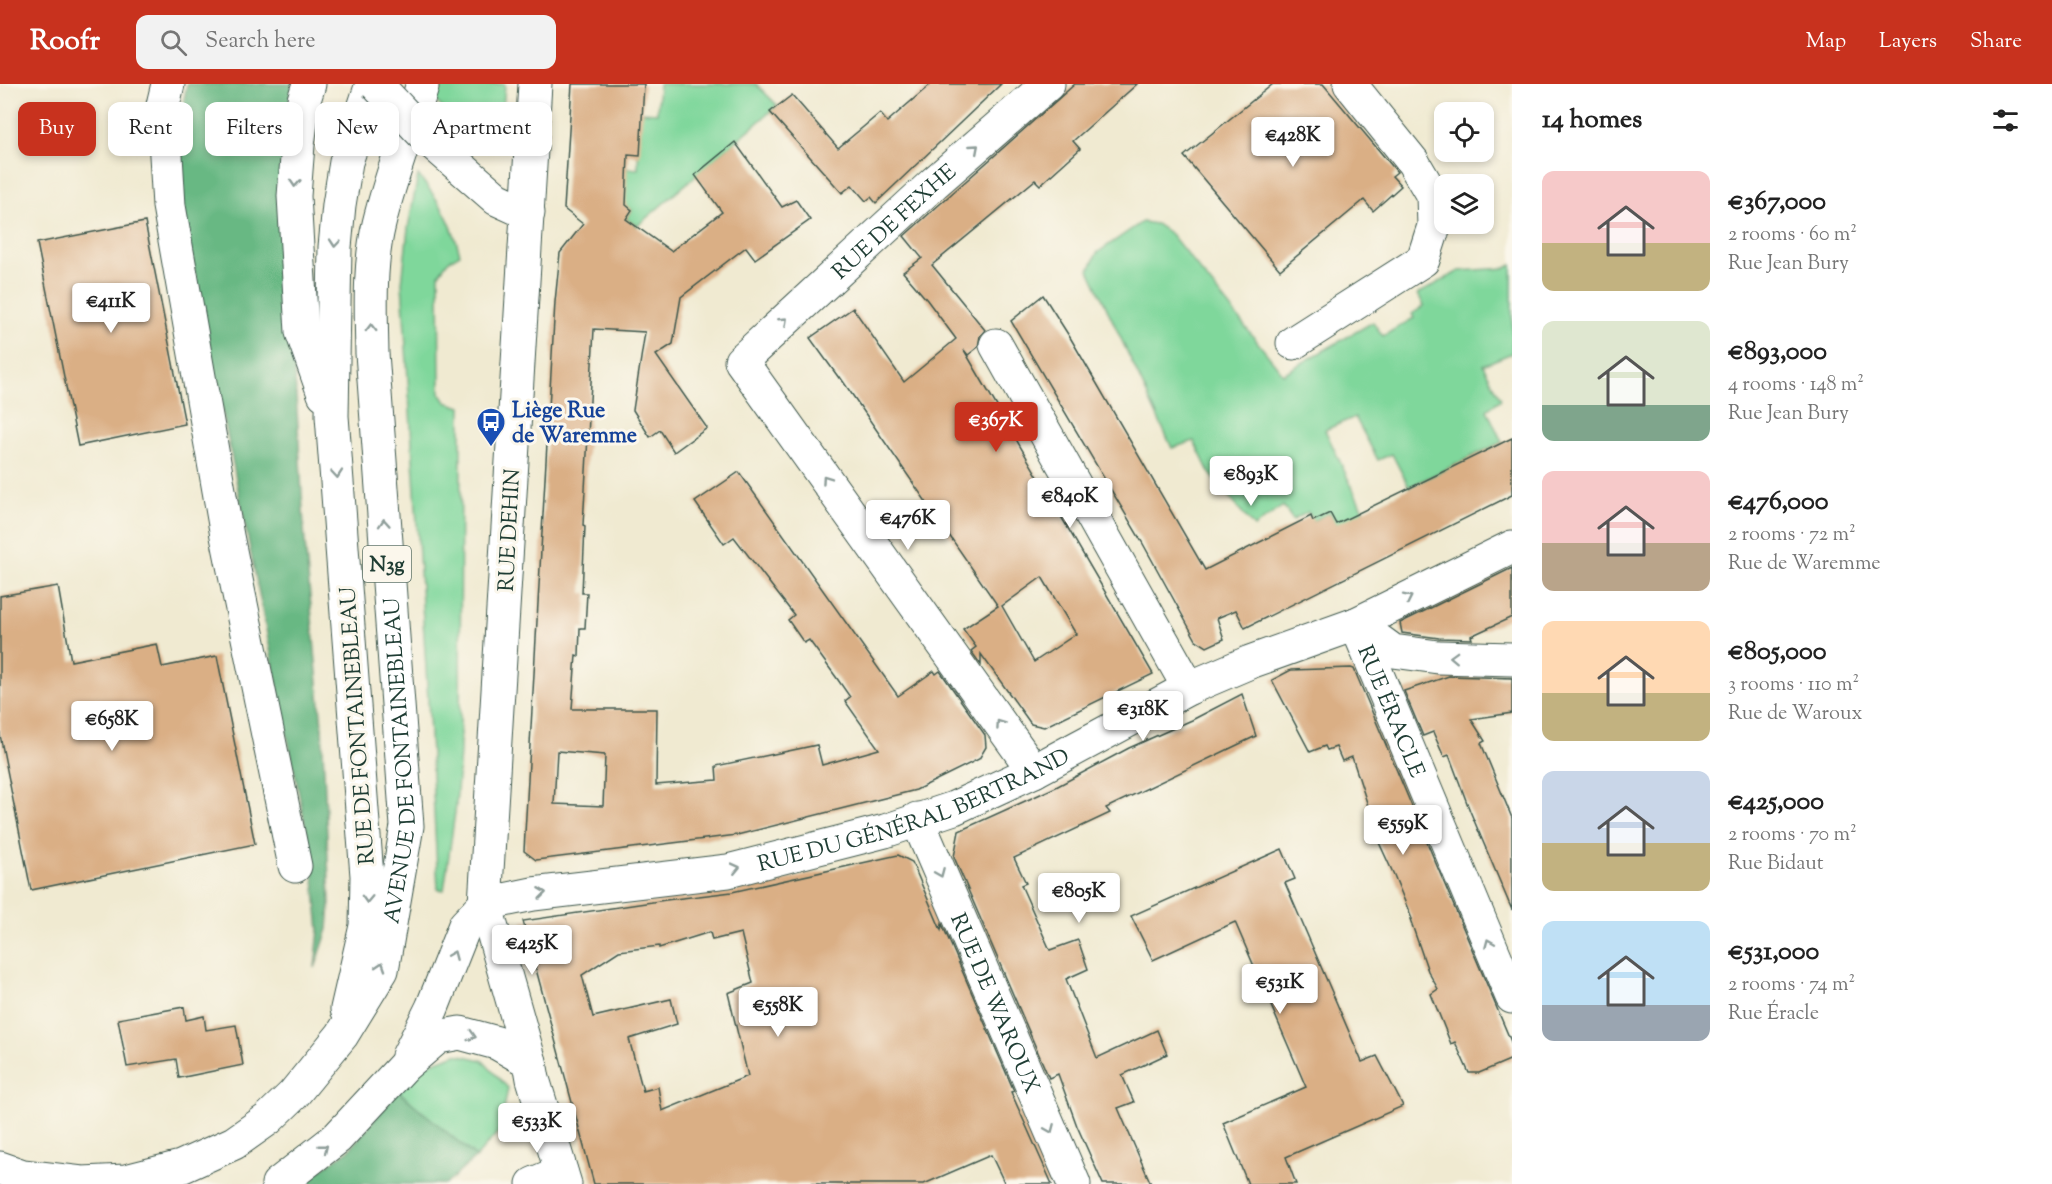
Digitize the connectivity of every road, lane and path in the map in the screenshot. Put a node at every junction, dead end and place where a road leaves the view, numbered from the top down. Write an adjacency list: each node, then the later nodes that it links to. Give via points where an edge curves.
1 (168, 84): 18 (street, via 164,105 170,206 227,536)
2 (309, 84): 11 (street, one-way to 11, via 294,196 302,332)
3 (374, 84): 8 (street, bridge, via 427,138 497,199); 11 (street, N3g, one-way to 11, via 346,162 339,205)
4 (535, 84): 8 (street, RUE DEHIN)
5 (1048, 84): 16 (street, RUE DE FEXHE, one-way to 5, via 741,361)
6 (1350, 84): 9 (street, via 1413,162 1433,196 1434,226 1424,260)
7 (422, 87): 21 (street, AVENUE DE FONTAINEBLEAU / N3g, one-way to 7, via 382,970 407,826 371,307 379,224)
8 (528, 213): 19 (street, RUE DEHIN)
9 (1293, 343)
10 (996, 345): 15 (street)
11 (332, 416): 21 (street, RUE DE FONTAINEBLEAU / N3g, one-way to 21, via 367,876 366,926)
12 (1512, 548): 13 (street, RUE DU GÉNÉRAL BERTRAND, one-way to 12)
13 (1356, 624): 14 (street, one-way to 13, via 1393,651); 15 (street, RUE DU GÉNÉRAL BERTRAND); 20 (street, RUE ÉRACLE, one-way to 13)
14 (1512, 660)
15 (1189, 688): 16 (street, RUE DU GÉNÉRAL BERTRAND)
16 (1034, 771): 17 (street, RUE DU GÉNÉRAL BERTRAND)
17 (917, 819): 19 (street, RUE DU GÉNÉRAL BERTRAND, one-way to 17, via 533,894 728,871 885,831); 27 (street, RUE DE WAROUX, one-way to 27)
18 (295, 867)
19 (485, 904): 22 (street, RUE DEHIN); 23 (street, one-way to 19, via 465,925)
20 (1512, 997)
21 (342, 1035): 24 (street, N3g, via 268,1119 234,1143 181,1167 126,1181 82,1183)
22 (530, 1062): 23 (street, one-way to 22, via 438,1037 460,1033 497,1044); 25 (street, RUE DEHIN)
23 (404, 1066): 26 (street, one-way to 23, via 337,1138)
24 (18, 1176)
25 (553, 1180)
26 (278, 1184)
27 (1074, 1184)

